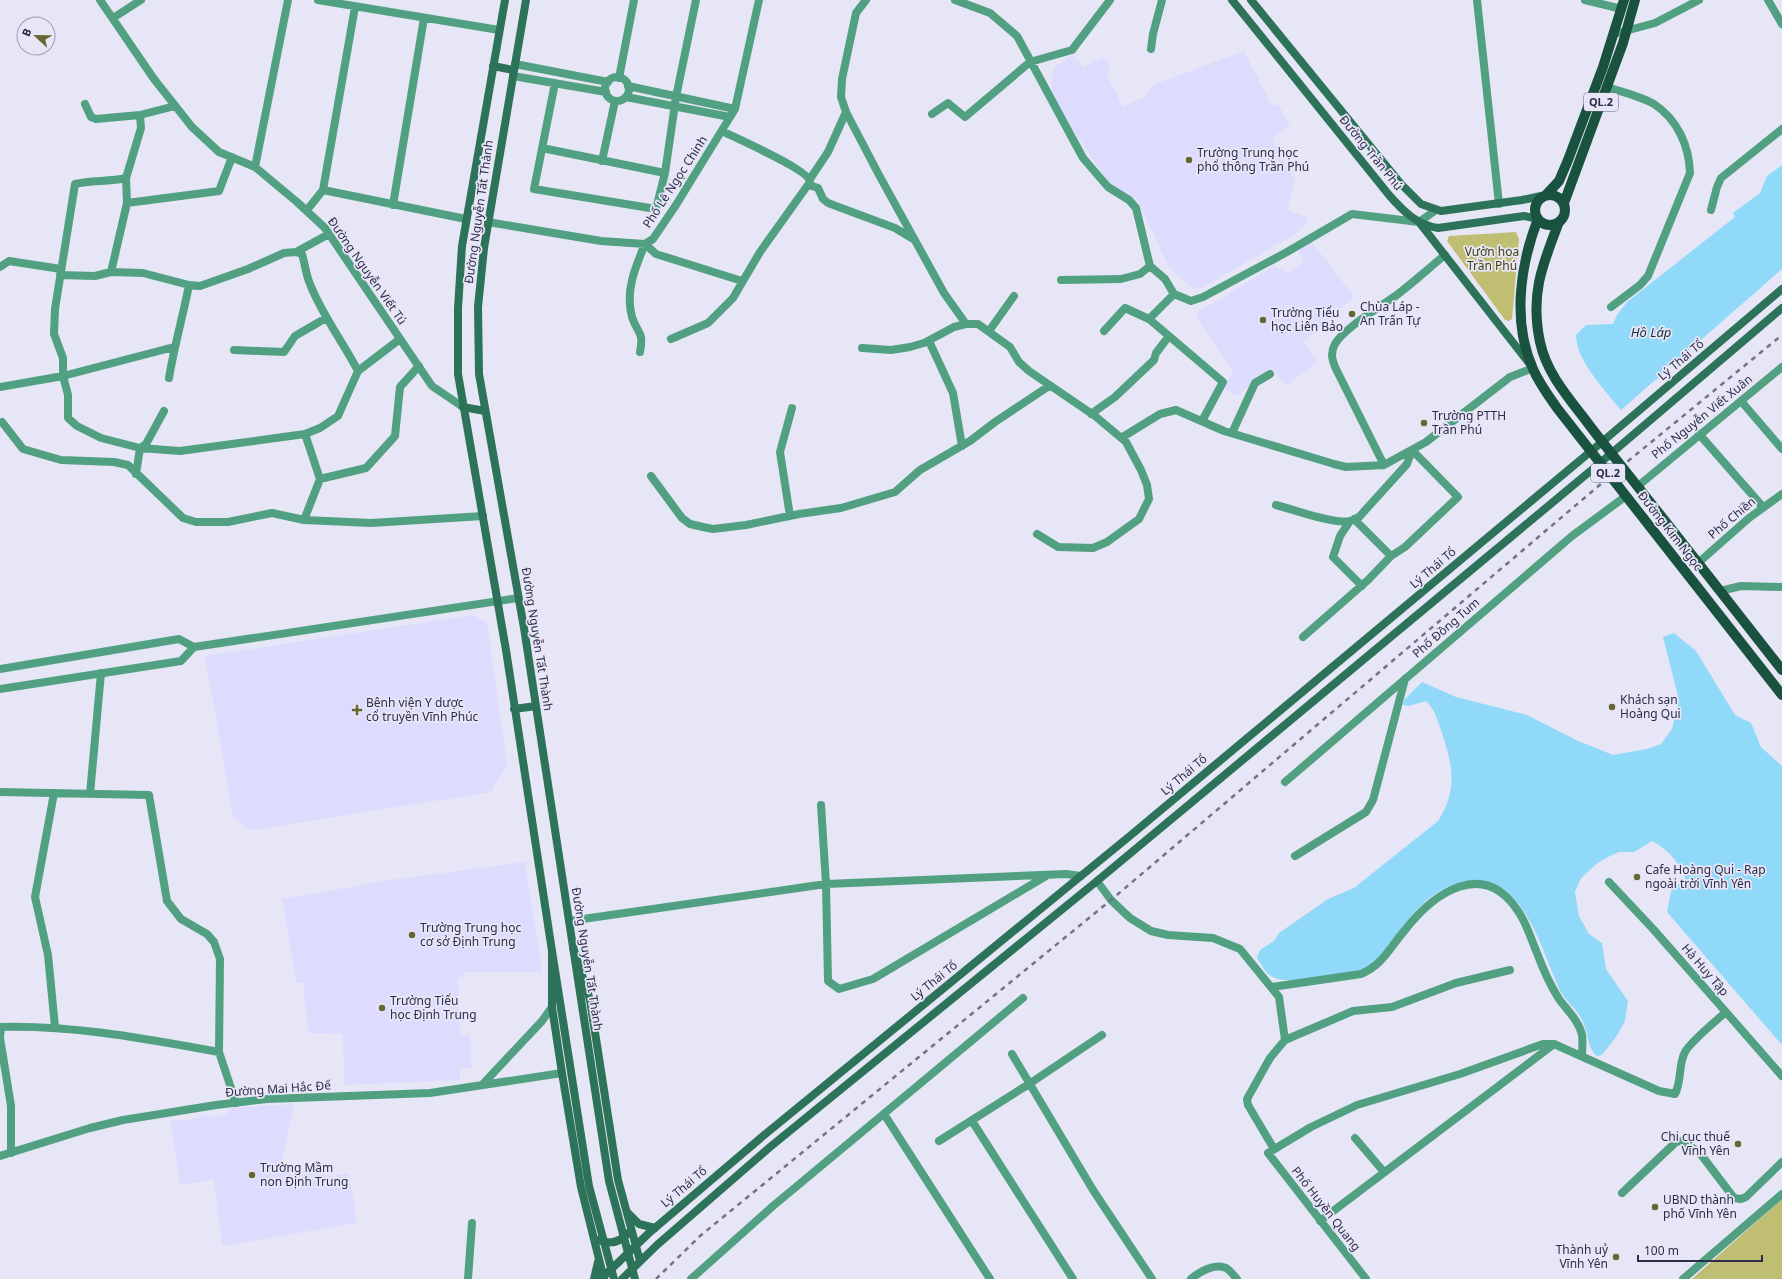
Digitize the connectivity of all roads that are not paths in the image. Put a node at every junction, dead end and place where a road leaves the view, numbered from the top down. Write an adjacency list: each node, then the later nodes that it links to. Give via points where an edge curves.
1 (100, 0): 23 (street, Đường Nguyễn Viết Tú)
2 (140, 0): 23 (street)
3 (288, 0): 55 (street)
4 (318, 0): 22 (street)
5 (505, 0): 26 (main road, Đường Nguyễn Tất Thành)
6 (526, 0): 32 (main road, Đường Nguyễn Tất Thành)
7 (634, 0): 33 (street)
8 (696, 0): 40 (street)
9 (758, 0): 45 (street, Phố Lê Ngọc Chinh)
10 (866, 0): 46 (street, via 856,14 842,79 841,97)
11 (955, 0): 30 (street, via 990,13 1017,36)
12 (1110, 0): 30 (street, via 1072,50)
13 (1162, 0): 29 (street)
14 (1232, 0): 71 (main road, Đường Trần Phú, via 1389,195)
15 (1251, 0): 66 (main road, Đường Trần Phú, via 1401,184 1421,204)
16 (1477, 0): 64 (street)
17 (1585, 0): 21 (street)
18 (1635, 0): 27 (main road, QL.2)
19 (1699, 0): 27 (street, via 1655,23)
20 (1768, 0): 25 (street)
21 (1623, 4): 28 (main road, QL.2)
22 (355, 7): 24 (street); 59 (street)
23 (113, 18): 43 (street, Đường Nguyễn Viết Tú)
24 (424, 18): 26 (street); 63 (street)
25 (1782, 24)
26 (499, 30): 31 (main road, Đường Nguyễn Tất Thành)
27 (1627, 31): 28 (street); 37 (main road, QL.2)
28 (1614, 34): 60 (main road, QL.2, via 1561,176 1556,186)
29 (1151, 49)
30 (1030, 62): 47 (street, via 965,116 948,103); 78 (street, via 1087,164 1108,187 1129,200 1136,208)
31 (493, 66): 32 (main road); 68 (main road, Đường Nguyễn Tất Thành)
32 (514, 70): 34 (street); 35 (street); 70 (main road, Đường Nguyễn Tất Thành)
33 (619, 78): 34 (street); 36 (street)
34 (608, 82): 38 (street)
35 (555, 83): 38 (street); 52 (street)
36 (628, 86): 39 (street); 40 (street)
37 (1607, 87): 62 (main road, QL.2); 88 (street, via 1654,104 1672,120 1689,157 1690,173 1648,276)
38 (606, 92): 41 (street, via 608,98)
39 (626, 97): 41 (street); 44 (street)
40 (676, 97): 44 (street); 45 (street)
41 (615, 101): 54 (street)
42 (85, 104): 48 (street, via 91,117 96,119)
43 (175, 106): 48 (street); 53 (street, Đường Nguyễn Viết Tú, via 192,128 219,152)
44 (676, 107): 49 (street); 56 (street)
45 (734, 109): 49 (street, Phố Lê Ngọc Chinh)
46 (846, 112): 58 (street, via 828,152); 74 (street)
47 (932, 114)
48 (140, 115): 57 (street, via 141,128)
49 (730, 117): 51 (street, Phố Lê Ngọc Chinh)
50 (1782, 129): 67 (street, via 1721,178)
51 (722, 131): 58 (street, via 789,164); 75 (street, Phố Lê Ngọc Chinh, via 653,239)
52 (542, 148): 54 (street); 56 (street, via 534,189 656,209)
53 (232, 156): 55 (street, Đường Nguyễn Viết Tú); 61 (street, via 219,191)
54 (602, 161): 56 (street)
55 (255, 167): 65 (street, Đường Nguyễn Viết Tú)
56 (665, 173)
57 (126, 178): 61 (street); 80 (street, via 75,184)
58 (809, 182): 74 (street, via 818,188 822,199 828,203 896,228); 83 (street)
59 (323, 190): 63 (street); 65 (street)
60 (1546, 195): 62 (main road, via 1557,196); 64 (main road); 69 (main road, QL.2, via 1540,198 1536,205)
61 (127, 203): 81 (street)
62 (1564, 203): 72 (main road, QL.2, via 1565,214)
63 (393, 204): 68 (street)
64 (1499, 204): 66 (main road)
65 (307, 210): 73 (street, Đường Nguyễn Viết Tú)
66 (1436, 210): 71 (street)
67 (1711, 210)
68 (466, 218): 113 (main road, Đường Nguyễn Tất Thành, via 458,308 458,374)
69 (1538, 219): 71 (main road, Đường Trần Phú, via 1524,216 1438,228); 72 (main road, via 1548,225); 105 (main road, Đường Kim Ngọc / QL.2, via 1525,266 1521,306 1526,349)
70 (488, 222): 75 (street, Phố Lê Ngọc Chinh, via 601,241); 115 (main road, Đường Nguyễn Tất Thành, via 478,307 479,374)
71 (1419, 222): 77 (main road); 86 (street, via 1352,214 1203,297 1191,301)
72 (1559, 222): 124 (main road, Đường Kim Ngọc / QL.2, via 1538,282 1537,316 1540,344 1556,380)
73 (329, 234): 76 (street); 96 (street, Đường Nguyễn Viết Tú)
74 (915, 241): 92 (street, via 944,293)
75 (645, 244): 83 (street, via 656,254); 102 (street, via 633,274 630,295 632,316 643,338)
76 (296, 252): 84 (street, via 284,253 200,286); 90 (street, via 302,254 309,284)
77 (1445, 255): 105 (main road); 132 (street, via 1344,334 1332,352 1331,359)
78 (1150, 266): 82 (street, via 1140,274 1121,279); 86 (street, via 1165,280)
79 (0, 267): 80 (street, via 9,260)
80 (61, 272): 81 (street, via 95,276); 108 (street, via 54,309 54,334 63,358)
81 (111, 272): 84 (street, via 143,273)
82 (1061, 280)
83 (742, 281): 97 (street, via 733,298 708,323)
84 (189, 285): 99 (street, via 181,327)
85 (1782, 289): 124 (main road, Lý Thái Tổ)
86 (1174, 294): 91 (street)
87 (1014, 296): 93 (street)
88 (1611, 307)
89 (1782, 308): 130 (main road, Lý Thái Tổ)
90 (326, 318): 101 (street, via 295,336 284,352); 106 (street)
91 (1149, 319): 94 (street, via 1125,308); 95 (street)
92 (966, 324): 93 (street, via 978,324); 98 (street, via 954,327)
93 (989, 331): 110 (street, via 1010,347 1019,362)
94 (1104, 331)
95 (1169, 336): 117 (street, via 1156,353 1154,360 1115,397); 118 (street, via 1223,382)
96 (400, 339): 103 (street, Đường Nguyễn Viết Tú); 106 (street)
97 (671, 339)
98 (929, 341): 100 (street, via 891,350); 125 (street, via 953,393)
99 (174, 347): 108 (street); 109 (street)
100 (862, 348)
101 (234, 350)
102 (640, 352)
103 (419, 366): 113 (street, Đường Nguyễn Viết Tú, via 432,386); 135 (street, via 400,387 395,436 366,468)
104 (1782, 367): 112 (street, Phố Nguyễn Viết Xuân)
105 (1533, 368): 128 (street, via 1510,377); 129 (main road, Đường Kim Ngọc / QL.2, via 1543,388)
106 (358, 371): 121 (street, via 338,416)
107 (1270, 374): 120 (street, via 1255,383)
108 (63, 376): 111 (street); 126 (street, via 68,395 68,418 95,436)
109 (170, 378)
110 (1049, 386): 117 (street); 125 (street)
111 (0, 387)
112 (1741, 401): 122 (street, Phố Nguyễn Viết Xuân); 127 (street)
113 (463, 407): 115 (main road); 141 (main road, Đường Nguyễn Tất Thành)
114 (792, 408): 142 (street, via 780,452)
115 (485, 411): 151 (main road, Đường Nguyễn Tất Thành)
116 (164, 412): 126 (street, via 146,444)
117 (1091, 414): 123 (street)
118 (1202, 421): 120 (street); 123 (street, via 1176,410 1160,414)
119 (2, 422): 133 (street, via 23,449 61,460 128,465)
120 (1232, 433): 132 (street, via 1346,467)
121 (305, 434): 126 (street, via 180,451); 135 (street)
122 (1699, 434): 136 (street, Phố Nguyễn Viết Xuân); 140 (street)
123 (1121, 438): 145 (street, via 1132,452 1147,485 1149,500 1138,518 1107,542 1093,548 1058,547)
124 (1602, 442): 129 (main road, Lý Thái Tổ); 130 (main road, Đường Kim Ngọc / QL.2)
125 (962, 446): 142 (street, via 920,470 895,492 841,508)
126 (140, 448): 133 (street)
127 (1782, 449)
128 (1412, 450): 132 (street); 144 (street, via 1407,464 1358,517); 146 (street, via 1458,497 1405,547)
129 (1591, 452): 131 (main road, Đường Kim Ngọc / QL.2); 168 (main road, Lý Thái Tổ)
130 (1611, 453): 131 (main road, Lý Thái Tổ); 136 (main road, Đường Kim Ngọc / QL.2)
131 (1600, 463): 138 (main road, Đường Kim Ngọc / QL.2); 169 (main road, Lý Thái Tổ)
132 (1384, 465)
133 (136, 474): 143 (street, via 183,518 196,522 228,522 272,513)
134 (651, 476): 142 (street, via 673,508 690,524 713,529)
135 (320, 479): 143 (street)
136 (1638, 486): 147 (main road, Đường Kim Ngọc / QL.2)
137 (1782, 494): 140 (street, Phố Chiền)
138 (1626, 496): 158 (street, Phố Đồng Tum, via 1572,536); 160 (main road, Đường Kim Ngọc / QL.2)
139 (1276, 505): 144 (street, via 1328,520)
140 (1763, 508): 147 (street, Phố Chiền)
141 (483, 516): 143 (street, via 371,523); 152 (main road, Đường Nguyễn Tất Thành)
142 (790, 516)
143 (304, 520)
144 (1352, 520): 146 (street); 148 (street, via 1340,536 1333,557)
145 (1037, 534)
146 (1391, 556): 148 (street)
147 (1698, 563): 150 (main road, Đường Kim Ngọc / QL.2)
148 (1362, 586): 153 (street)
149 (1782, 587): 150 (street, via 1741,586)
150 (1720, 591): 156 (main road, Đường Kim Ngọc / QL.2)
151 (518, 598): 152 (street); 161 (main road, Đường Nguyễn Tất Thành)
152 (497, 601): 154 (street); 162 (main road, Đường Nguyễn Tất Thành)
153 (1303, 638)
154 (194, 647): 155 (street, via 179,639); 157 (street, via 182,662)
155 (0, 669)
156 (1782, 670)
157 (101, 673): 159 (street); 166 (street)
158 (1405, 679): 163 (street, Phố Đồng Tum); 170 (street, via 1373,800 1366,812)
159 (0, 688)
160 (1782, 695)
161 (536, 706): 162 (main road); 176 (main road, Đường Nguyễn Tất Thành)
162 (514, 709): 178 (main road, Đường Nguyễn Tất Thành)
163 (1285, 782)
164 (0, 792): 165 (street)
165 (54, 793): 166 (street); 187 (street, via 35,897 48,955)
166 (90, 794): 191 (street, via 149,795 167,901 181,919 196,927 214,942 220,959)
167 (821, 805): 175 (street)
168 (1130, 835): 169 (main road); 172 (main road, Lý Thái Tổ)
169 (1139, 845): 173 (main road, Lý Thái Tổ)
170 (1294, 856)
171 (1047, 875): 172 (street); 175 (street); 175 (street, via 873,979 839,989 828,981)
172 (1081, 876): 179 (main road, Lý Thái Tổ)
173 (1097, 881): 180 (main road, Lý Thái Tổ); 182 (street, via 1111,900 1130,918 1151,931 1168,936 1212,938 1240,949)
174 (1609, 882): 185 (street, Hà Huy Tập)
175 (826, 884): 176 (street)
176 (569, 921): 177 (main road, Đường Nguyễn Tất Thành)
177 (573, 947): 210 (main road, via 590,1000 618,1180); 224 (main road, Đường Nguyễn Tất Thành, bridge, via 609,1181)
178 (552, 951): 184 (main road); 222 (main road, Đường Nguyễn Tất Thành, bridge, via 589,1186)
179 (982, 957): 180 (main road); 213 (main road, Lý Thái Tổ)
180 (991, 968): 218 (main road, Lý Thái Tổ, via 770,1147)
181 (1510, 970): 189 (street, via 1456,983 1392,1007 1353,1011)
182 (1272, 987): 189 (street, via 1279,997); 193 (street, via 1369,971 1386,957 1405,930 1437,898 1449,889 1483,885 1502,893 1519,912 1550,983 1579,1026 1582,1035)
183 (1023, 998): 199 (street)
184 (552, 1007): 194 (main road); 197 (street, via 496,1072)
185 (1726, 1012): 193 (street, via 1685,1052 1679,1086 1675,1094 1659,1090); 195 (street, Hà Huy Tập)
186 (0, 1027): 187 (street); 204 (street, via 10,1106)
187 (55, 1027): 191 (street, via 128,1036)
188 (1102, 1034): 196 (street)
189 (1285, 1040): 203 (street, Phố Huyền Quang, via 1270,1058 1247,1099)
190 (1554, 1044): 193 (street); 203 (street, via 1543,1044 1460,1074 1357,1105 1311,1127); 207 (street)
191 (219, 1052): 198 (street)
192 (1012, 1054): 196 (street)
193 (1582, 1056)
194 (562, 1073): 197 (street, Đường Mai Hắc Đế); 215 (main road)
195 (1782, 1076)
196 (1029, 1084): 200 (street); 228 (street, via 1093,1190)
197 (480, 1086): 198 (street, Đường Mai Hắc Đế, via 430,1093 267,1099)
198 (236, 1103): 204 (street, Đường Mai Hắc Đế, via 123,1120)
199 (884, 1114): 225 (street, via 773,1206); 226 (street)
200 (972, 1121): 202 (street); 227 (street)
201 (1355, 1138): 207 (street)
202 (939, 1141)
203 (1271, 1151): 211 (street, Phố Huyền Quang)
204 (11, 1153): 205 (street, Đường Mai Hắc Đế)
205 (0, 1156)
206 (1782, 1162): 208 (street, via 1746,1197 1734,1198 1699,1152 1682,1141 1676,1142)
207 (1384, 1172): 211 (street)
208 (1622, 1193)
209 (1782, 1194): 232 (street)
210 (626, 1210): 213 (main road, via 639,1224); 214 (main road)
211 (1320, 1221): 231 (street, Phố Huyền Quang)
212 (472, 1223): 220 (street)
213 (655, 1228): 216 (main road, Lý Thái Tổ)
214 (630, 1229): 215 (main road, via 622,1239 614,1243 604,1243); 216 (main road)
215 (593, 1237): 217 (main road)
216 (636, 1246): 218 (main road); 219 (main road, Lý Thái Tổ)
217 (598, 1255): 219 (main road); 221 (main road)
218 (640, 1261): 223 (main road, Lý Thái Tổ)
219 (603, 1278)
220 (468, 1279)
221 (594, 1279)
222 (614, 1279)
223 (622, 1279)
224 (635, 1279)
225 (691, 1279)
226 (990, 1279)
227 (1073, 1279)
228 (1152, 1279)
229 (1191, 1279): 230 (street, via 1207,1269 1221,1267 1228,1269)
230 (1237, 1279)
231 (1366, 1279)
232 (1683, 1279)

